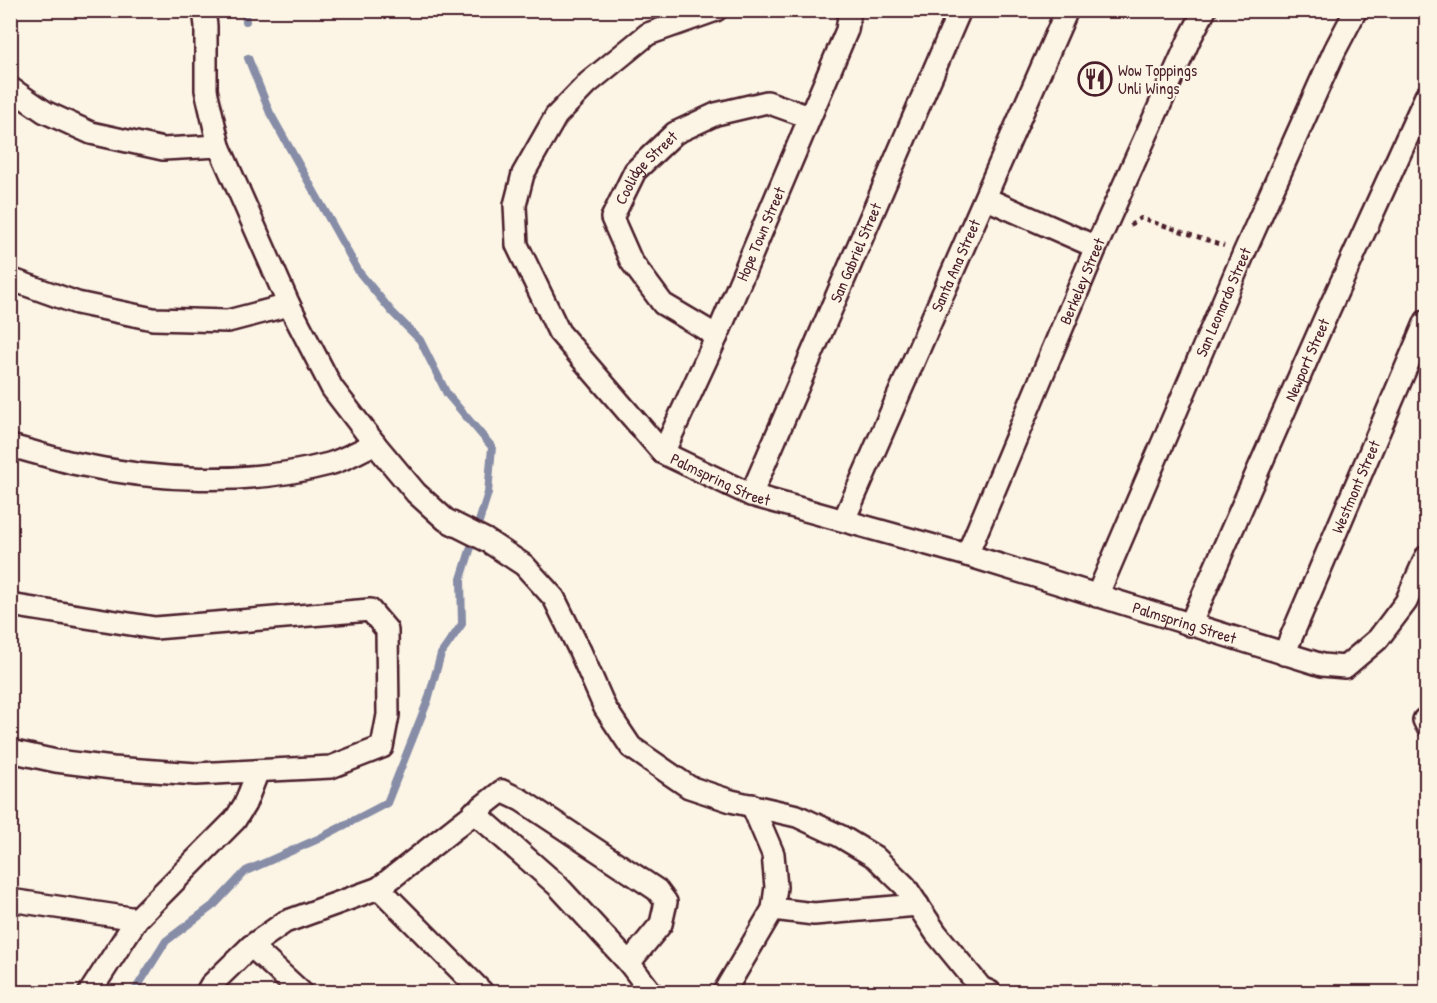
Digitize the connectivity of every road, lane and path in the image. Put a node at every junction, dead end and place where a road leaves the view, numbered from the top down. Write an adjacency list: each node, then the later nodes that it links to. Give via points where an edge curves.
1 (204, 10): 11 (street, via 206,90)
2 (716, 10): 21 (street, Palmspring Street, via 648,34 588,83 556,116 523,174 515,205 517,245 559,332)
3 (849, 10): 10 (street, Hope Town Street, via 847,30)
4 (960, 10): 22 (street, San Gabriel Street)
5 (1067, 10): 12 (street, Santa Ana Street)
6 (1205, 10): 13 (street, Berkeley Street)
7 (1356, 10): 14 (street, San Leonardo Street)
8 (10, 88): 11 (street, via 45,112 91,133 163,149)
9 (1426, 96): 28 (street, Newport Street)
10 (809, 117): 18 (street, Hope Town Street); 18 (street, Coolidge Street, via 767,102 716,114 675,133 635,171 612,218 631,261 663,304)
11 (219, 146): 16 (street)
12 (987, 198): 13 (street); 23 (street, Santa Ana Street)
13 (1096, 247): 14 (path, via 1141,218); 24 (street, Berkeley Street)
14 (1244, 254): 26 (street, San Leonardo Street)
15 (10, 279): 16 (street, via 77,303 153,319 228,321)
16 (289, 306): 19 (street, via 332,388)
17 (1426, 321): 29 (street, Westmont Street)
18 (717, 336): 21 (street, Hope Town Street)
19 (375, 444): 20 (street, via 330,464 243,477 194,478 72,463); 32 (street, via 416,493 446,520 524,565 554,598 604,708 631,747 689,787)
20 (10, 446)
21 (663, 453): 22 (street, Palmspring Street)
22 (751, 495): 23 (street, Palmspring Street)
23 (844, 520): 24 (street, Palmspring Street)
24 (967, 555): 26 (street, Palmspring Street)
25 (1426, 557): 29 (street, Palmspring Street, via 1406,602 1378,639 1345,667)
26 (1097, 596): 28 (street, Palmspring Street)
27 (10, 605): 31 (street, via 155,628 370,610 387,630 388,715 382,747 331,767)
28 (1190, 625): 29 (street, Palmspring Street)
29 (1284, 654)
30 (10, 751): 31 (street, via 113,768 196,774)
31 (258, 771): 38 (street, via 235,820)
32 (752, 805): 36 (street, via 796,816 875,857); 37 (street, via 773,854)
33 (474, 812): 34 (street); 40 (street, via 557,885); 40 (street, via 502,791 657,890 666,902 662,924)
34 (380, 888): 39 (street, via 285,922); 44 (street)
35 (10, 900): 38 (street)
36 (918, 905): 37 (street, via 814,914); 47 (street, via 973,979)
37 (773, 909): 46 (street)
38 (137, 919): 41 (street)
39 (251, 946): 42 (street); 43 (street)
40 (629, 963): 45 (street)
41 (90, 993)
42 (207, 993)
43 (300, 993)
44 (483, 993)
45 (651, 993)
46 (724, 993)
47 (990, 993)

